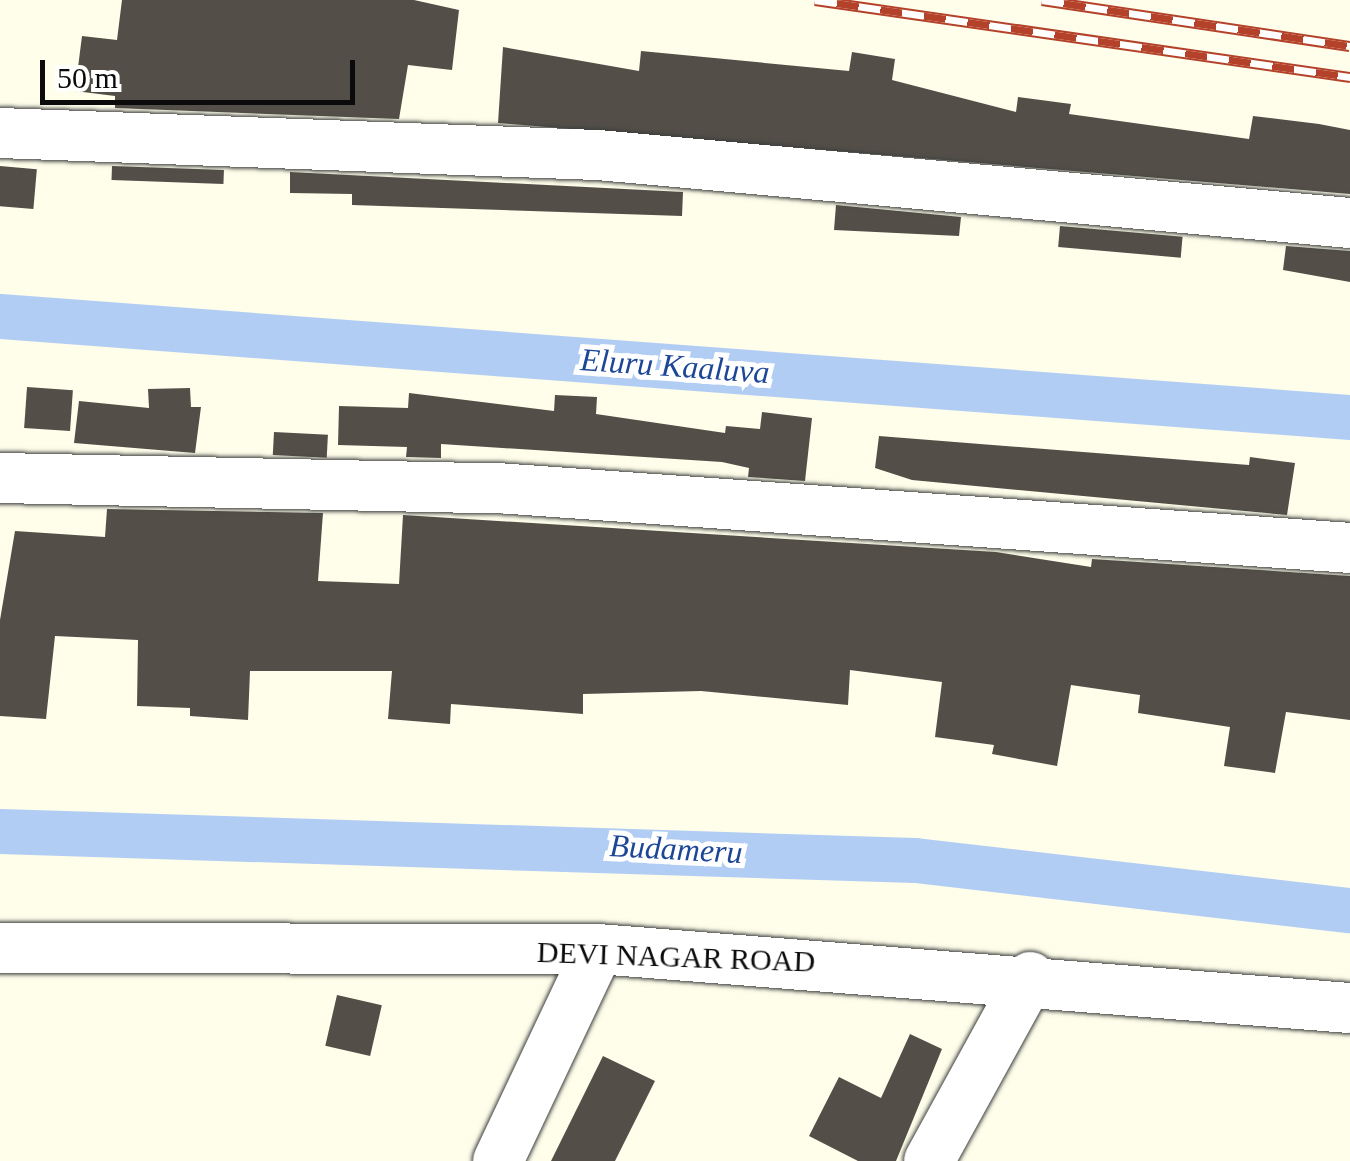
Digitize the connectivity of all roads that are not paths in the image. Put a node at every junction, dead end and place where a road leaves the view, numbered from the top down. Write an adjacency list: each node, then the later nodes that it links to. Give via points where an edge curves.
1 (0, 133): 2 (street, via 598,154)
2 (1350, 223)
3 (0, 478): 4 (street, via 496,488)
4 (1350, 548)
5 (0, 948): 6 (street, DEVI NAGAR ROAD)
6 (598, 950): 7 (street, DEVI NAGAR ROAD); 9 (street)
7 (1030, 977): 8 (street, DEVI NAGAR ROAD); 10 (street)
8 (1350, 1008)
9 (498, 1161)
10 (929, 1161)

